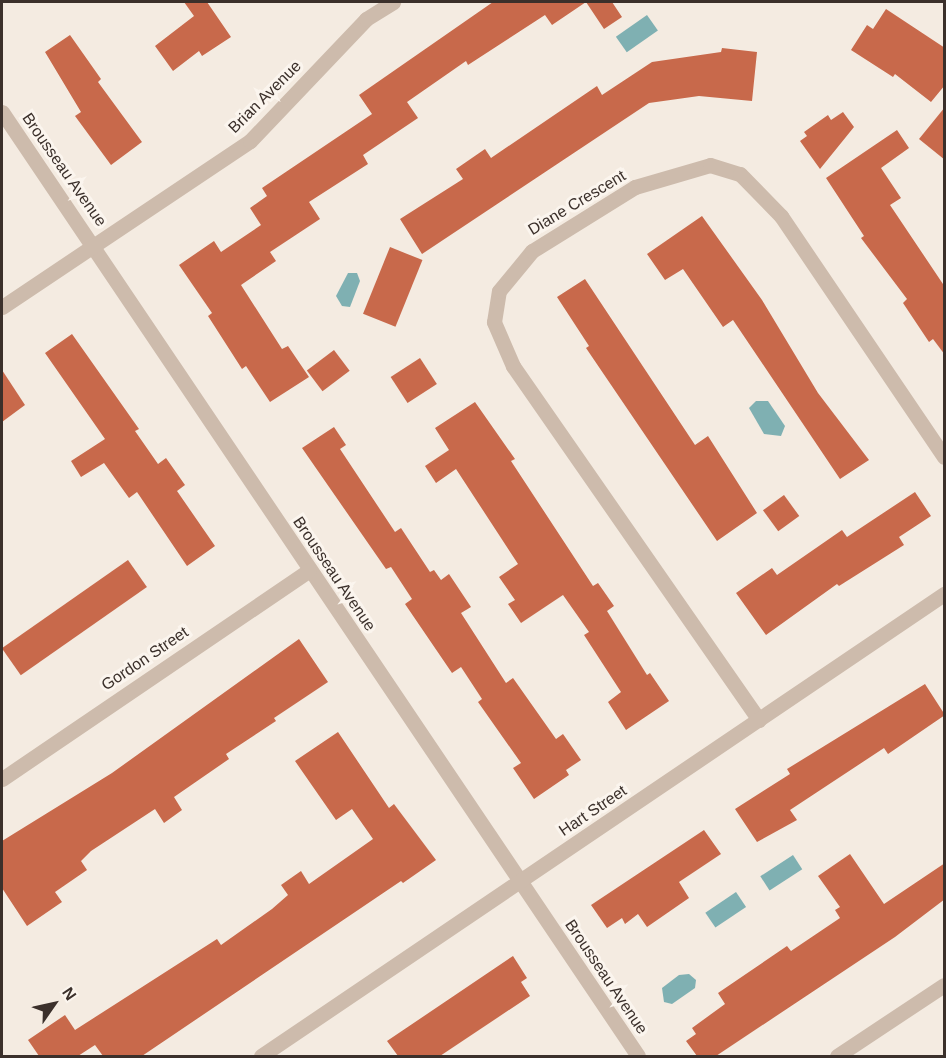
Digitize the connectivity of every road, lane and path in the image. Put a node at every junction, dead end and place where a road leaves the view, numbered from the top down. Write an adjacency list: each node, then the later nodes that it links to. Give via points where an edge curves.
1 (393, 2): 3 (street, Brian Avenue, via 366,19 250,141)
2 (2, 112): 3 (street, Brousseau Avenue)
3 (93, 244): 4 (street, Brian Avenue); 6 (street, Brousseau Avenue)
4 (2, 308)
5 (945, 457): 8 (street, Diane Crescent, via 781,216 740,174 710,165 635,187 532,251 499,291 494,322 513,366)
6 (309, 570): 9 (street, Gordon Street); 10 (street, Brousseau Avenue)
7 (945, 594): 8 (street, Hart Street)
8 (759, 720): 10 (street, Hart Street)
9 (2, 779)
10 (520, 881): 12 (street, Hart Street); 13 (street, Brousseau Avenue)
11 (945, 984): 14 (street)
12 (261, 1056)
13 (638, 1056)
14 (837, 1056)

